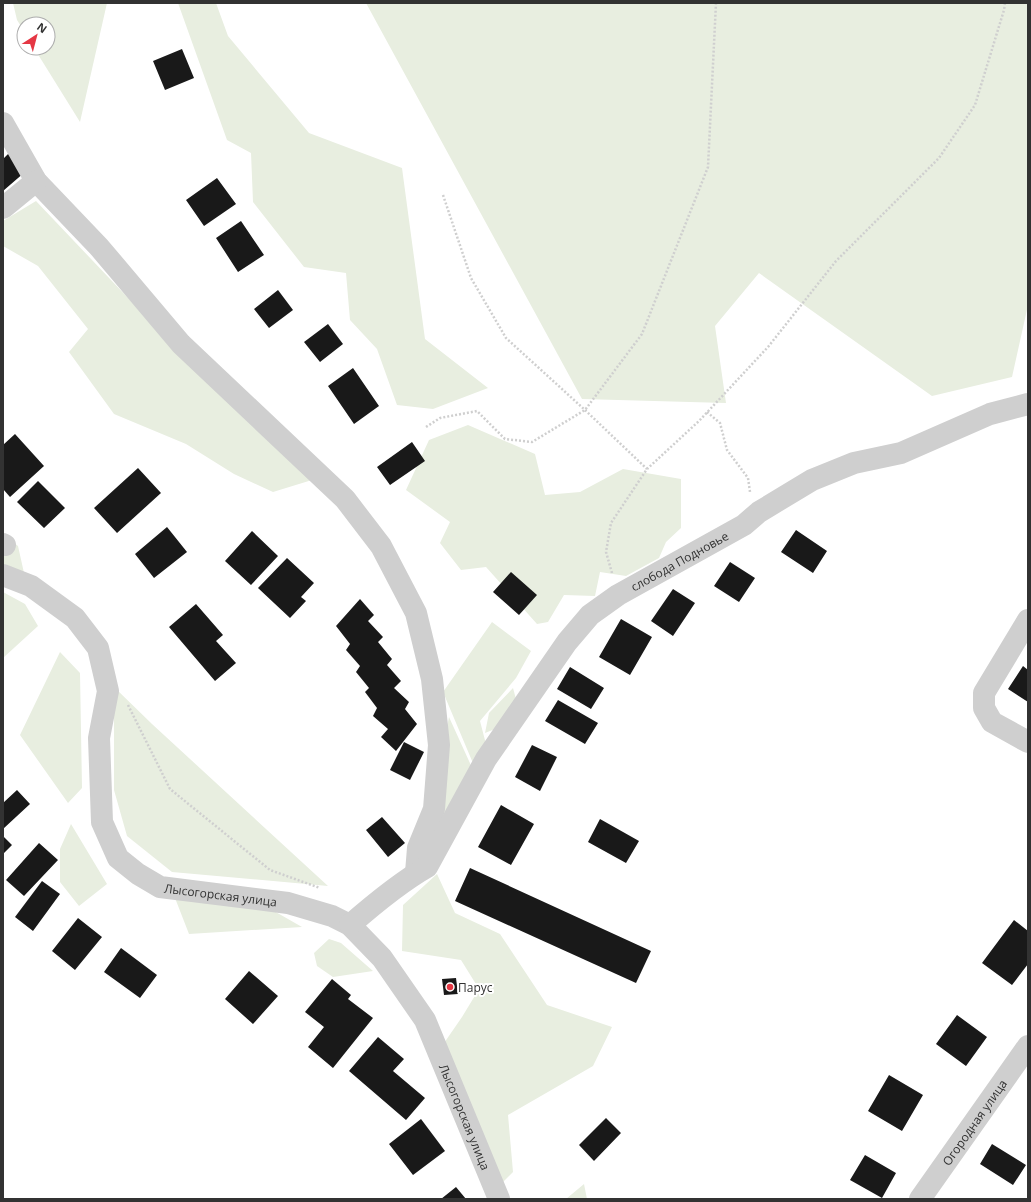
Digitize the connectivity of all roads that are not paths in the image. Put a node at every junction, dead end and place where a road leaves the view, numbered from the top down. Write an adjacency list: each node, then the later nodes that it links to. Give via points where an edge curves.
1 (3, 123): 2 (street)
2 (36, 181): 3 (street); 8 (street, via 99,247 181,344 345,498 381,546 416,613 432,679 439,745 434,809 418,848)
3 (3, 208)
4 (1028, 404): 8 (street, слобода Подновье, via 990,414 901,453 854,463 812,480 759,512 744,525 618,595 590,615 567,642 486,759)
5 (3, 575): 9 (street, Лысогорская улица, via 31,586 75,618 98,648 108,691 99,738 102,822 118,858 138,874 160,886 288,903 332,916)
6 (1028, 620): 7 (street, via 984,693 984,708 992,722)
7 (1028, 742)
8 (427, 863): 9 (street)
9 (350, 925): 11 (street, Лысогорская улица, via 382,958 426,1020)
10 (1028, 1046): 12 (street, Огородная улица)
11 (499, 1199)
12 (920, 1199)

